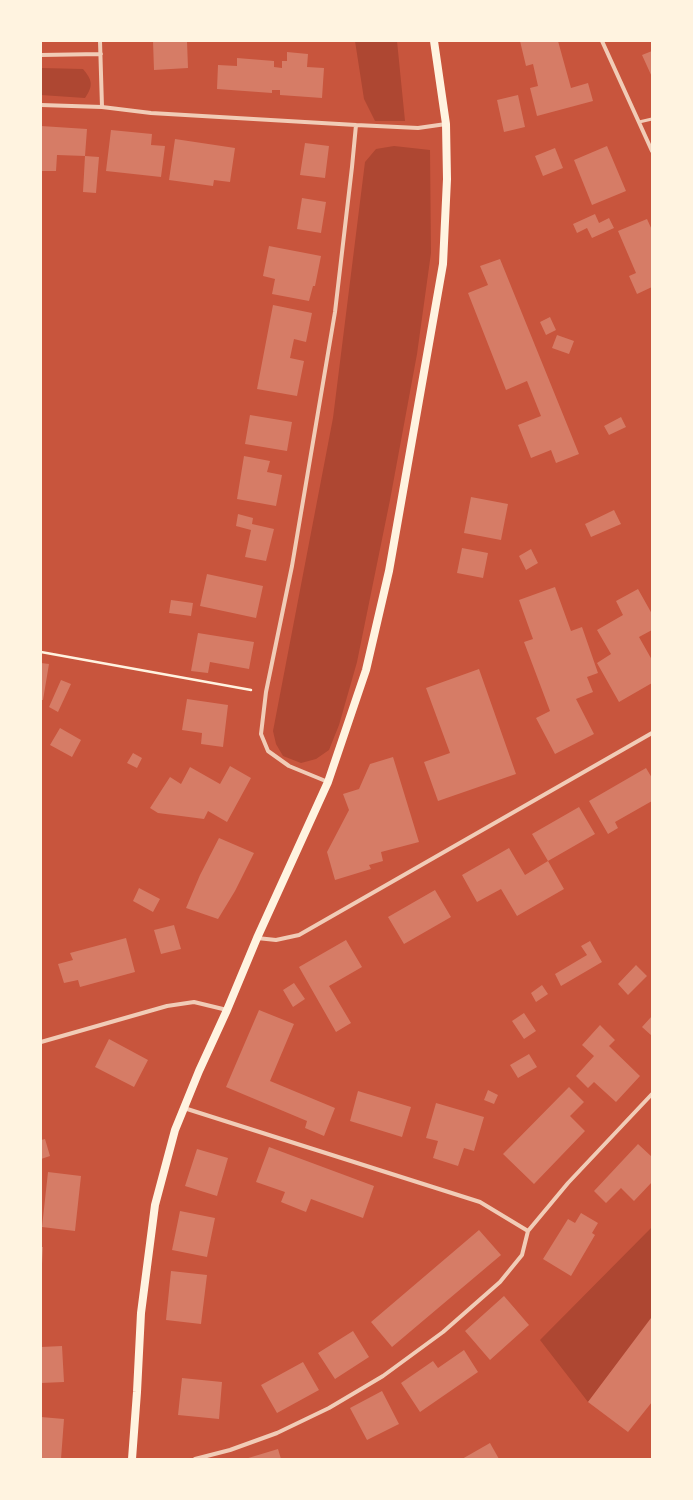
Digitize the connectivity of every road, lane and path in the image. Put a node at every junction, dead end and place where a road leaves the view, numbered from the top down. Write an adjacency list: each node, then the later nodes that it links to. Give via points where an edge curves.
1 (100, 41): 4 (street)
2 (434, 41): 10 (main road)
3 (602, 41): 9 (street)
4 (101, 54): 5 (street); 7 (street)
5 (41, 55)
6 (41, 105): 7 (street)
7 (102, 107): 11 (street, via 151,113)
8 (652, 119): 9 (lane)
9 (639, 122): 12 (street)
10 (446, 124): 11 (street, via 418,128); 16 (main road, via 447,180 443,264 391,563 366,670)
11 (356, 125): 14 (street, via 335,312 292,566)
12 (652, 151)
13 (41, 652): 14 (path)
14 (266, 692): 16 (street, via 261,734 268,751 289,766)
15 (652, 733): 17 (street, via 299,935 276,940)
16 (328, 782): 17 (main road)
17 (257, 938): 18 (main road)
18 (227, 1010): 19 (street, via 194,1002 167,1006); 21 (main road)
19 (41, 1042)
20 (652, 1094): 22 (street, via 568,1183)
21 (184, 1108): 22 (street, via 480,1202); 23 (main road, via 175,1130 154,1205 141,1313)
22 (528, 1231): 24 (street, via 522,1255 500,1282 443,1332 383,1376 329,1408 277,1433)
23 (132, 1459)
24 (195, 1459)

